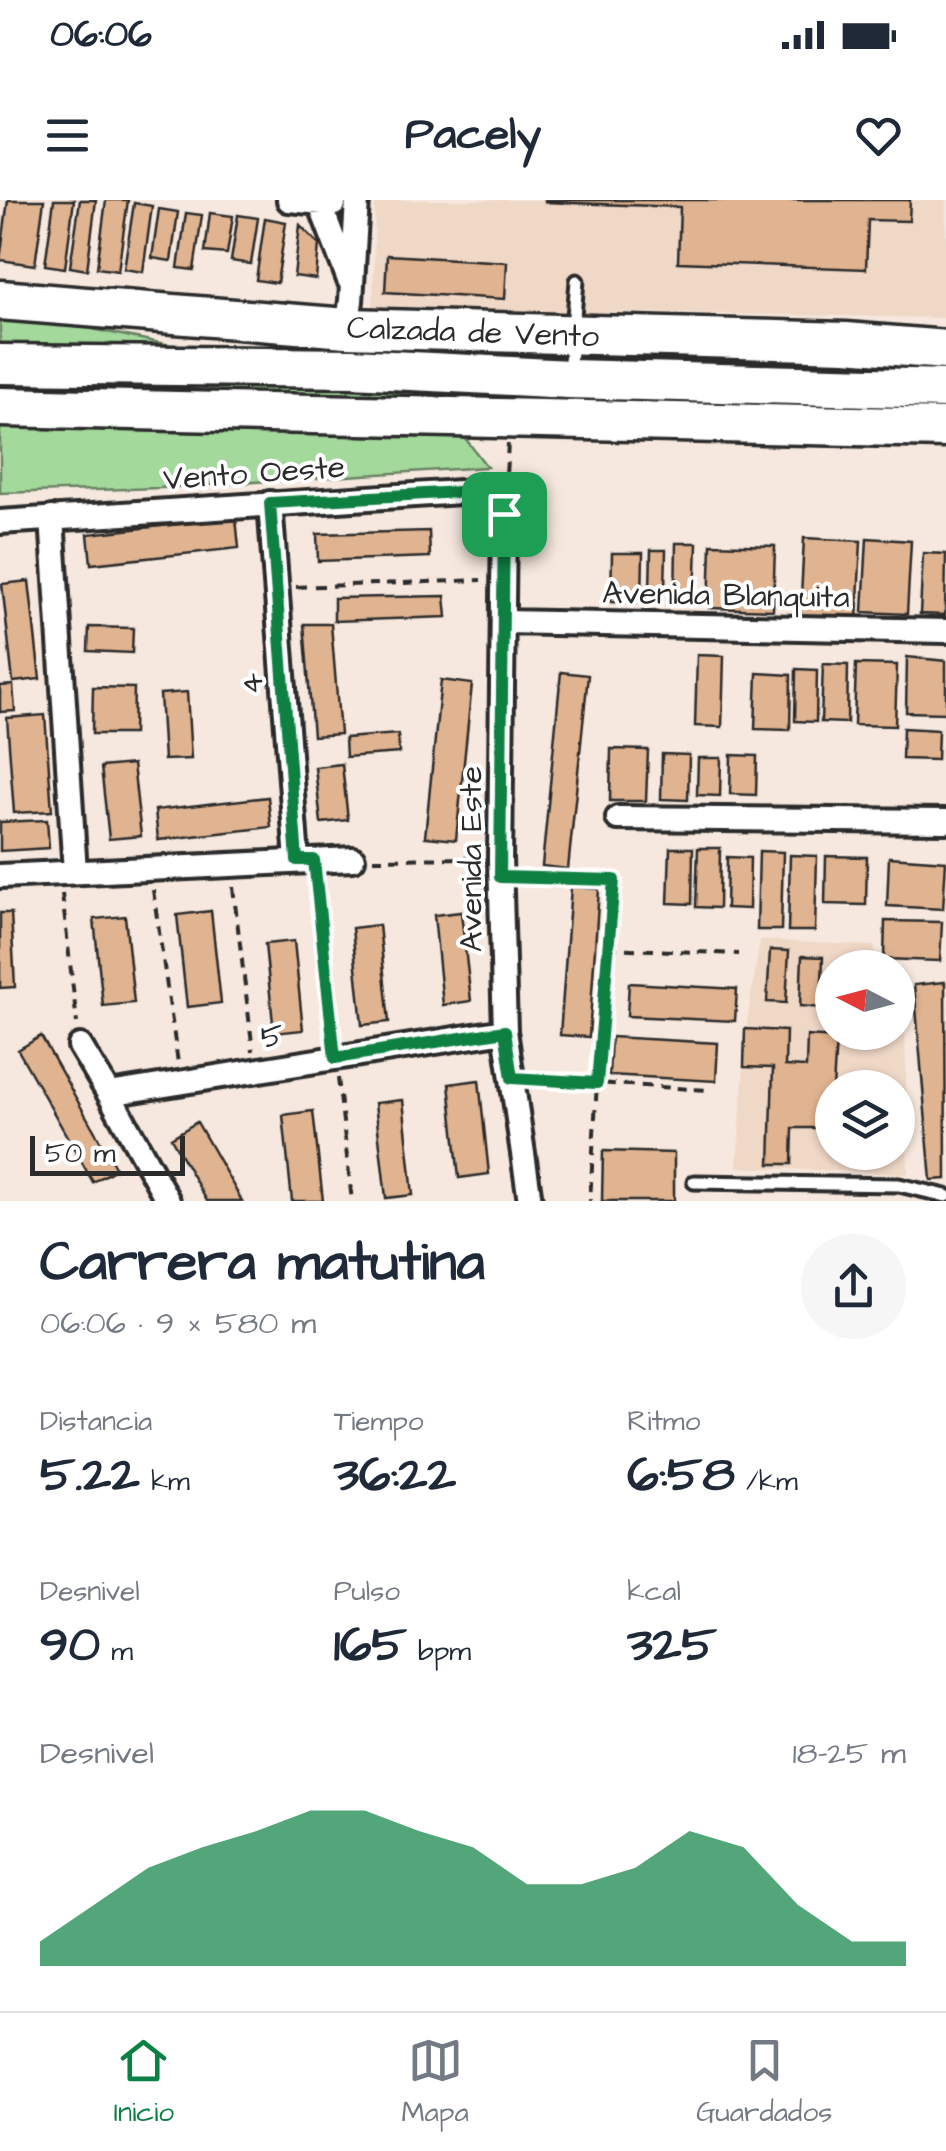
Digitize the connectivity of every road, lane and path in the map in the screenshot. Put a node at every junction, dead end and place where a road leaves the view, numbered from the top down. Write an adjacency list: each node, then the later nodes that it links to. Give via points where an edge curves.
1 (289, 200): 3 (street)
2 (357, 202): 3 (street); 5 (street)
3 (320, 204): 5 (street)
4 (577, 281): 9 (lane)
5 (352, 288): 8 (street)
6 (0, 300): 7 (main road, Calzada de Vento)
7 (76, 306): 8 (main road, Calzada de Vento); 12 (main road, via 253,338)
8 (347, 328): 9 (main road, Calzada de Vento)
9 (572, 333): 10 (main road, Calzada de Vento); 13 (lane)
10 (946, 350)
11 (0, 364): 12 (main road, Calzada de Vento)
12 (352, 368): 13 (main road, Calzada de Vento); 16 (main road)
13 (569, 379): 14 (main road, Calzada de Vento)
14 (946, 388)
15 (0, 407): 16 (main road)
16 (497, 418): 17 (main road); 19 (path)
17 (946, 428)
18 (270, 503): 19 (street, Vento Oeste, via 476,491); 20 (street, Vento Oeste); 23 (street, 4)
19 (504, 514): 22 (street, Avenida Este)
20 (52, 518): 21 (street, Vento Oeste); 33 (street)
21 (0, 522)
22 (504, 579): 23 (path); 24 (street, Avenida Este)
23 (276, 588): 29 (street, 4)
24 (504, 622): 25 (street, Avenida Blanquita); 31 (street, Avenida Este)
25 (946, 631)
26 (618, 818): 27 (street)
27 (946, 821)
28 (353, 858): 29 (street); 31 (path)
29 (306, 860): 30 (street); 39 (path)
30 (230, 864): 32 (street); 40 (path)
31 (500, 867): 35 (path, via 614,880); 37 (street, Avenida Este)
32 (150, 868): 33 (street); 42 (path)
33 (68, 873): 34 (street); 38 (path)
34 (0, 876)
35 (608, 948): 36 (path); 43 (path)
36 (738, 954)
37 (505, 1031): 39 (street, 5); 41 (street, Avenida Este)
38 (80, 1046): 45 (street)
39 (335, 1058): 40 (street, 5); 49 (path)
40 (256, 1071): 42 (street, 5)
41 (512, 1078): 43 (path); 50 (street, Avenida Este)
42 (181, 1083): 45 (street, 5)
43 (597, 1083): 44 (path); 51 (path)
44 (708, 1090)
45 (110, 1094): 48 (street)
46 (694, 1182): 47 (lane, via 899,1185)
47 (946, 1196)
48 (168, 1201)
49 (352, 1201)
50 (530, 1201)
51 (590, 1201)

